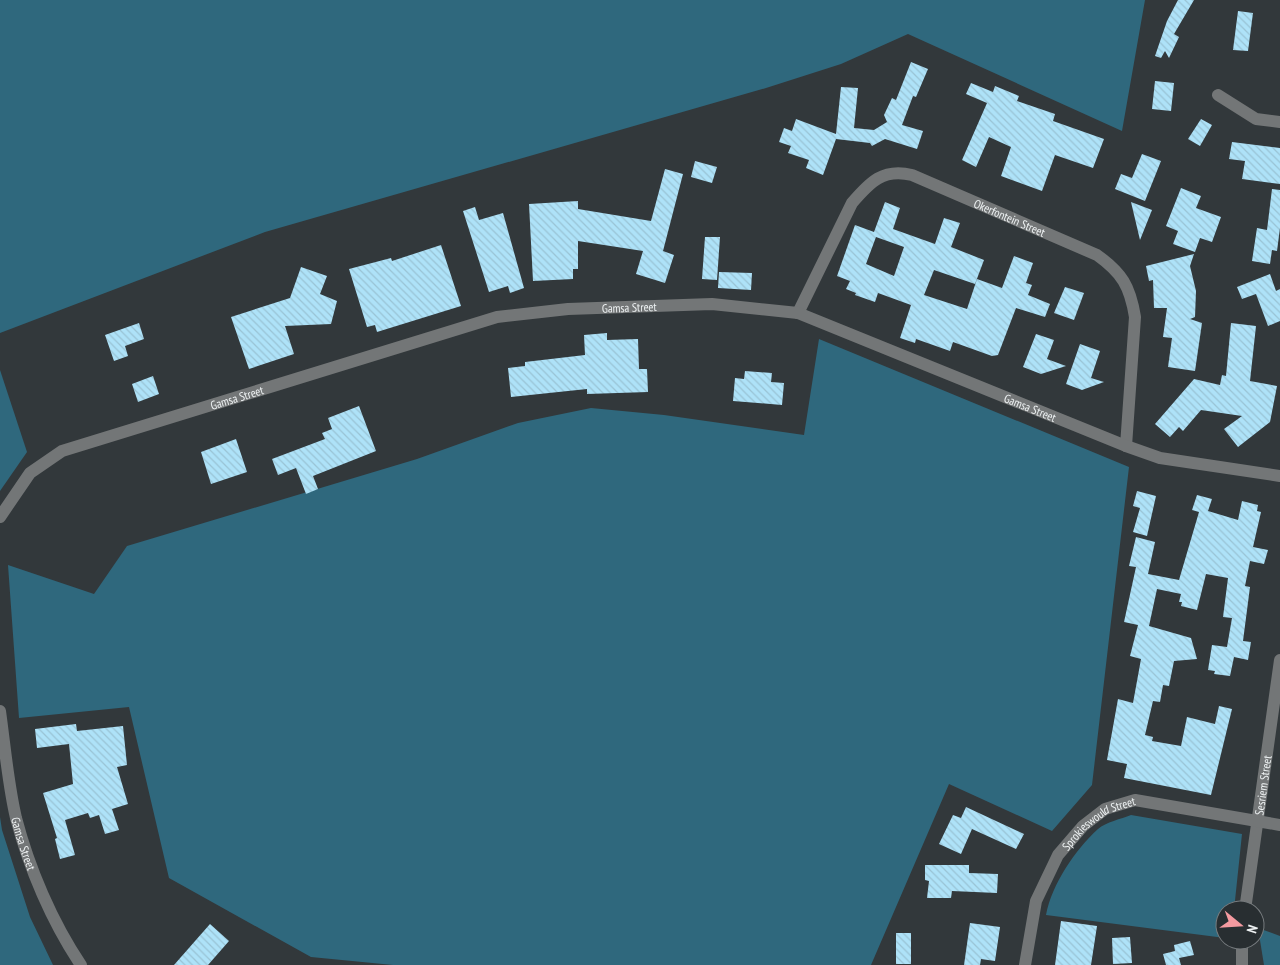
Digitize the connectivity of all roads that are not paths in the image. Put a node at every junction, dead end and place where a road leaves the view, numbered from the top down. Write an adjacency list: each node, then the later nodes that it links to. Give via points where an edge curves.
1 (1218, 95): 2 (street, via 1256,119)
2 (1280, 122)
3 (798, 313): 4 (street, Gamsa Street); 4 (street, Okerfontein Street, via 852,203 880,177 897,172 912,175 1097,255 1125,281 1135,316); 6 (street, Gamsa Street, via 703,304 568,309 497,317 62,451 30,473)
4 (1126, 446): 5 (street, Gamsa Street, via 1160,458)
5 (1280, 476)
6 (0, 517)
7 (1280, 660): 9 (street, Sesriem Street)
8 (0, 712): 13 (street, Gamsa Street, via 16,818 44,900)
9 (1257, 821): 10 (street, Sprokieswould Street); 11 (street, Sesriem Street); 14 (street, Sprokieswould Street, via 1135,800 1105,809 1083,826 1058,855 1036,901)
10 (1280, 824)
11 (1246, 900)
12 (1242, 950): 15 (street)
13 (81, 965)
14 (1025, 965)
15 (1242, 965)

